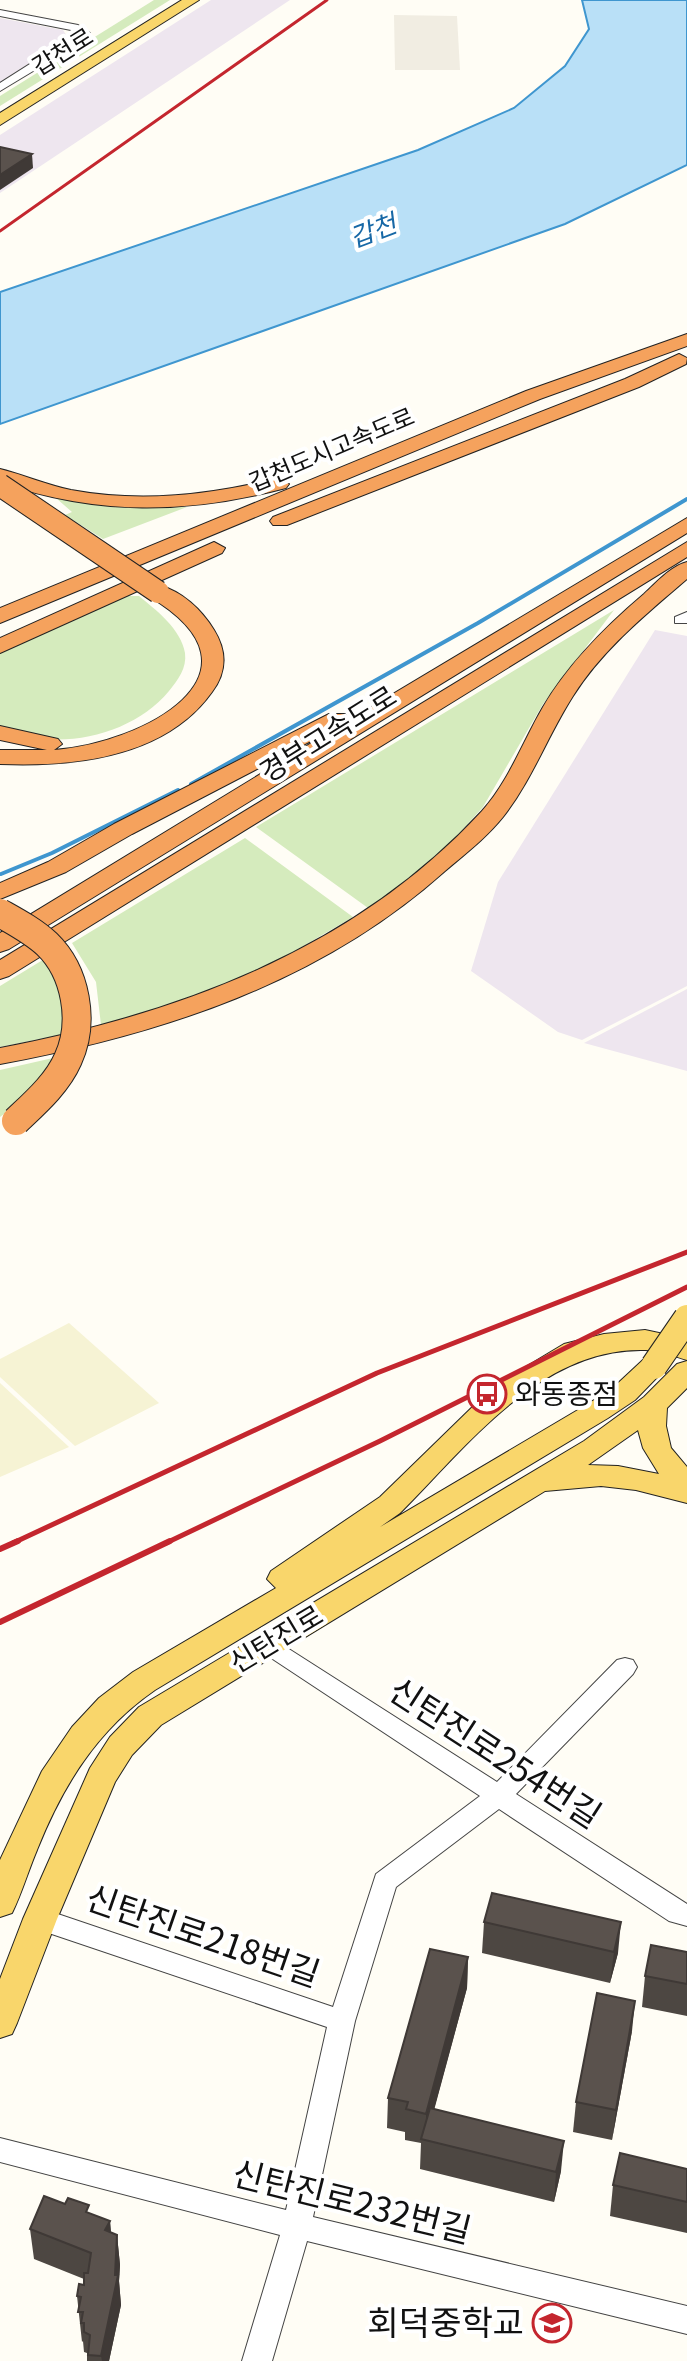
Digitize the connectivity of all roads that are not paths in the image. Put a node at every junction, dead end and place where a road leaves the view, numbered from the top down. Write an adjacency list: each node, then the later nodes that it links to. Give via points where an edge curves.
1 (192, 0): 4 (main road, 갑천로)
2 (0, 13): 3 (street, via 84,33)
3 (0, 88)
4 (0, 120)
5 (687, 328): 9 (highway)
6 (687, 340): 9 (highway, 갑천도시고속도로)
7 (687, 356): 10 (highway, 갑천도시고속도로)
8 (687, 363): 10 (highway)
9 (581, 377): 11 (highway, 갑천도시고속도로)
10 (632, 383): 16 (highway, 갑천도시고속도로)
11 (533, 395): 12 (highway, via 292,481 233,496 123,504 57,495); 21 (highway, 갑천도시고속도로)
12 (0, 475)
13 (0, 485): 19 (highway, bridge)
14 (0, 495): 19 (highway)
15 (687, 524): 20 (highway, 경부고속도로)
16 (240, 536): 22 (highway, 갑천도시고속도로); 23 (highway)
17 (687, 548): 29 (highway, 경부고속도로)
18 (687, 568): 30 (highway, via 623,623 565,691 494,811 391,905 296,965 216,1000 111,1033)
19 (155, 594): 24 (highway, via 200,648 201,672 176,706 131,732 87,744 35,743); 25 (highway, via 197,620 211,644 213,670 199,698 173,720 114,747 58,757)
20 (540, 615): 26 (highway); 28 (highway, 경부고속도로)
21 (0, 616)
22 (0, 631)
23 (0, 646)
24 (0, 733)
25 (0, 757)
26 (0, 892)
27 (0, 913): 31 (highway, bridge, via 49,945 75,999 76,1029 69,1058 48,1090)
28 (0, 944)
29 (0, 971)
30 (0, 1056)
31 (8, 1127)
32 (687, 1318): 33 (main road, 신탄진로, bridge)
33 (678, 1366): 34 (main road, 신탄진로); 40 (main road, 신탄진로); 40 (main road, via 672,1344 645,1340 574,1351 504,1393 390,1505 188,1638)
34 (654, 1404): 35 (main road, via 650,1431 668,1467); 36 (main road, 신탄진로)
35 (687, 1482)
36 (527, 1490): 37 (main road, via 582,1476 624,1477); 38 (main road, 신탄진로)
37 (687, 1492)
38 (267, 1644): 41 (street, 신탄진로254번길); 45 (main road, 신탄진로, via 150,1716 121,1746 101,1777)
39 (625, 1667): 41 (street, 신탄진로218번길)
40 (144, 1681): 42 (main road, 신탄진로, via 99,1717 73,1749)
41 (499, 1795): 44 (street, 신탄진로254번길); 46 (street, 신탄진로218번길, via 385,1881)
42 (11, 1845): 43 (main road, 신탄진로)
43 (0, 1903)
44 (687, 1915)
45 (40, 1919): 46 (street, 신탄진로218번길); 47 (main road, 신탄진로)
46 (342, 2021): 49 (street, 신탄진로218번길)
47 (0, 2023)
48 (0, 2150): 49 (street, 신탄진로232번길)
49 (297, 2226): 50 (street, 신탄진로232번길); 51 (street, 신탄진로218번길)
50 (687, 2320)
51 (257, 2361)

